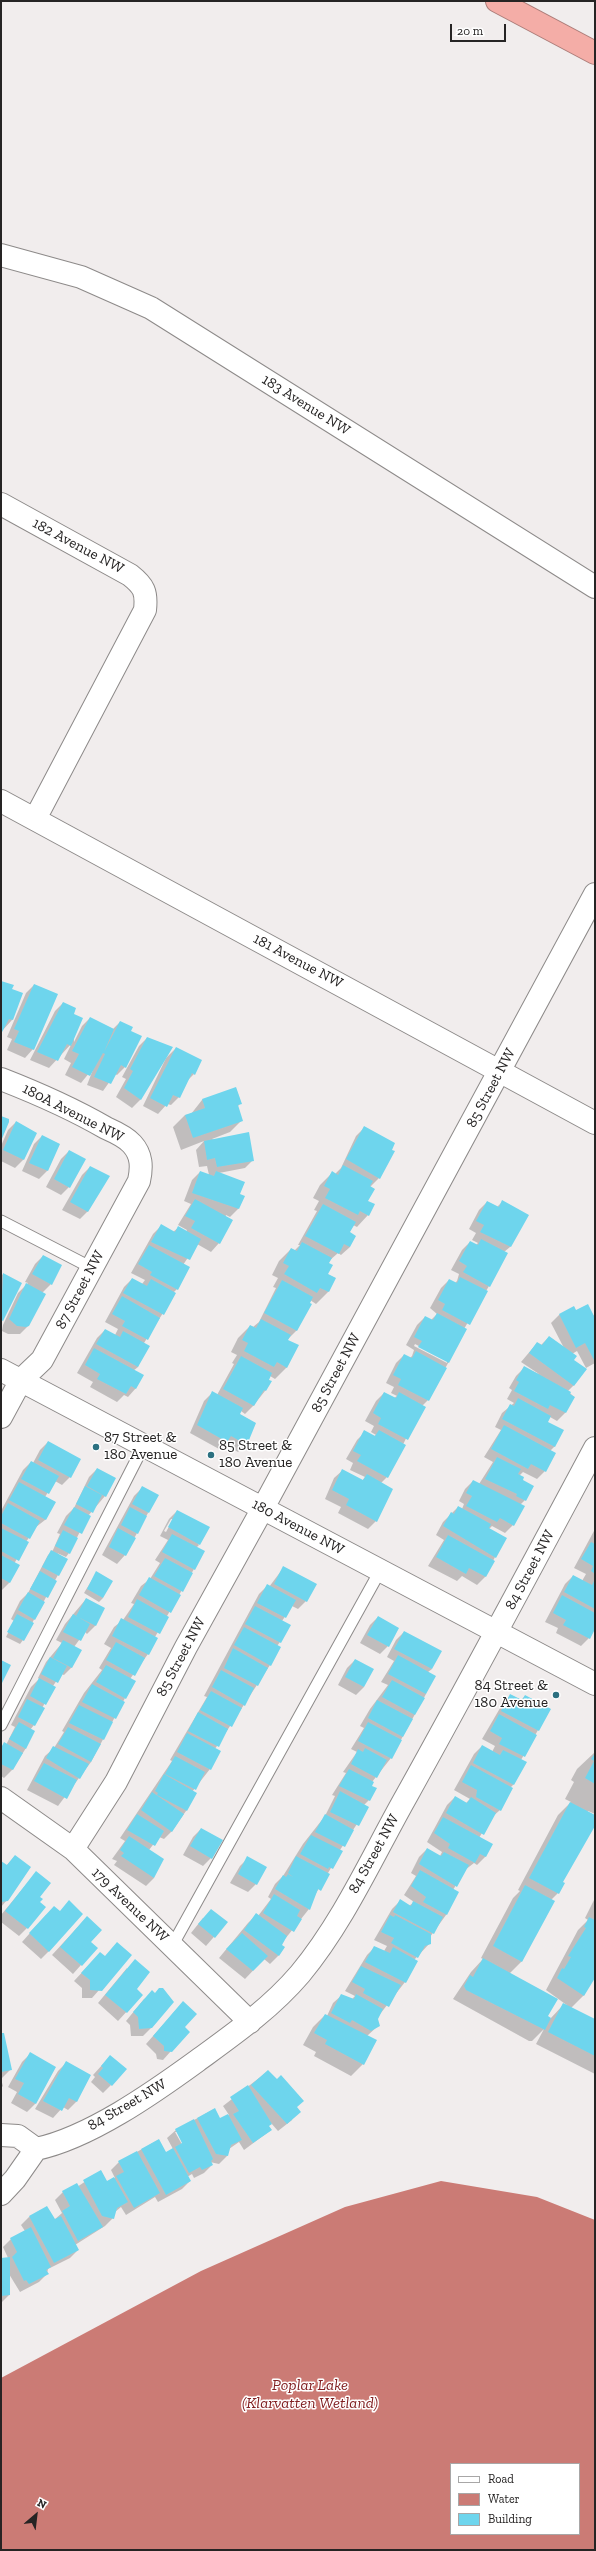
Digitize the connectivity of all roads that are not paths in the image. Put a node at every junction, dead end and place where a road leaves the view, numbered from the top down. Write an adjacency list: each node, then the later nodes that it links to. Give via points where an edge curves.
1 (497, 1): 2 (highway)
2 (595, 53)
3 (1, 255): 5 (street, 183 Avenue NW, via 41,264 80,277 151,308)
4 (1, 504): 7 (street, 182 Avenue NW, via 130,574 143,585 147,596 145,610)
5 (595, 587)
6 (1, 801): 7 (street, 181 Avenue NW)
7 (34, 819): 9 (street, 181 Avenue NW)
8 (595, 894): 9 (street, 85 Street NW)
9 (500, 1070): 11 (street, 181 Avenue NW); 20 (street, 85 Street NW)
10 (1, 1079): 12 (street, 180A Avenue NW, via 97,1123 132,1144)
11 (595, 1123)
12 (140, 1155): 14 (street, 87 Street NW, via 142,1168 139,1181)
13 (1, 1221): 14 (lane)
14 (92, 1268): 16 (street, 87 Street NW, via 42,1360)
15 (1, 1370): 16 (street, 180 Avenue NW)
16 (21, 1380): 17 (street, 87 Street NW); 18 (street, 180 Avenue NW)
17 (1, 1417)
18 (144, 1445): 20 (street, 180 Avenue NW); 24 (lane)
19 (595, 1448): 22 (street, 84 Street NW)
20 (264, 1508): 21 (street, 180 Avenue NW); 26 (street, 85 Street NW, via 186,1647 116,1782)
21 (380, 1571): 22 (street, 180 Avenue NW); 27 (lane)
22 (497, 1632): 23 (street, 180 Avenue NW); 28 (street, 84 Street NW, via 321,1947 277,2000)
23 (595, 1684)
24 (1, 1725)
25 (1, 1798): 26 (street, 179 Avenue NW)
26 (73, 1849): 27 (street, 179 Avenue NW)
27 (172, 1946): 28 (street, 179 Avenue NW)
28 (250, 2022): 30 (street, 84 Street NW, via 144,2099 56,2145)
29 (1, 2135): 30 (street, via 18,2136)
30 (36, 2149): 31 (street)
31 (1, 2194)

